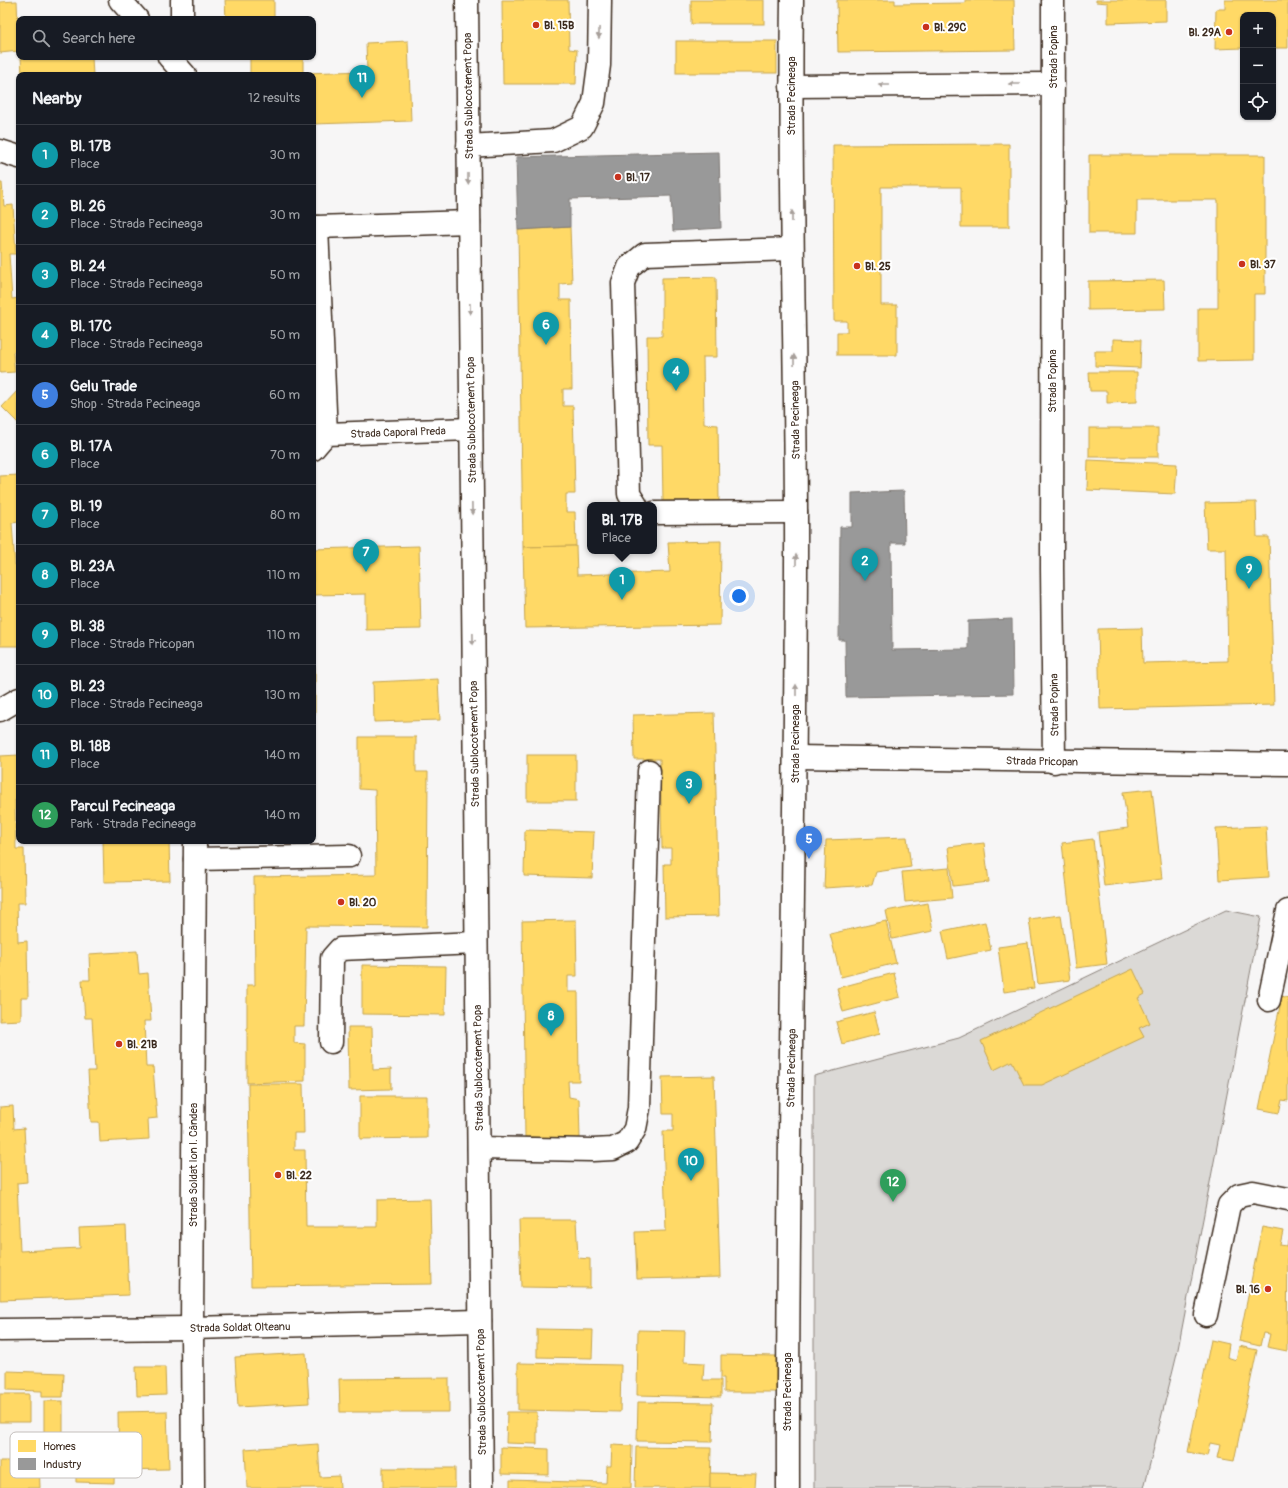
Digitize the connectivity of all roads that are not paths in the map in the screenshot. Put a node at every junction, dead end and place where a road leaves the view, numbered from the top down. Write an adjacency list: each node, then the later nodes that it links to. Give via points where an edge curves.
1 (120, 0): 7 (street)
2 (182, 0): 8 (street)
3 (467, 0): 11 (street, Strada Sublocotenent Popa)
4 (600, 0): 11 (street, one-way to 11, via 599,65 594,103 582,127 553,141)
5 (792, 0): 10 (street, Strada Pecineaga)
6 (1052, 0): 9 (street, Strada Popina)
7 (134, 16)
8 (182, 16)
9 (1053, 84): 10 (street, one-way to 10); 26 (street, Strada Popina)
10 (791, 86): 16 (street, Strada Pecineaga, one-way to 10)
11 (468, 146): 14 (street, Strada Sublocotenent Popa, one-way to 14)
12 (0, 151): 13 (street)
13 (16, 156)
14 (469, 222): 15 (street); 18 (street, Strada Sublocotenent Popa, one-way to 18)
15 (316, 225)
16 (792, 249): 20 (street, via 645,254 629,267 623,283 629,494); 21 (street, Strada Pecineaga, one-way to 16)
17 (316, 279): 19 (street, Strada Caporal Preda)
18 (471, 429): 19 (street, Strada Caporal Preda); 32 (street, Strada Sublocotenent Popa, one-way to 32)
19 (319, 442)
20 (634, 502)
21 (796, 512): 22 (street); 25 (street, Strada Pecineaga, one-way to 21)
22 (657, 513)
23 (16, 701): 24 (street)
24 (0, 710)
25 (795, 757): 26 (street, Strada Pricopan); 43 (street, Strada Pecineaga, via 787,1336)
26 (1054, 762): 27 (street, Strada Pricopan)
27 (1288, 764)
28 (649, 771): 35 (street, via 639,1108 635,1129 627,1142 613,1149)
29 (195, 850): 30 (street); 39 (street, Strada Soldat Ion I. Cândea)
30 (349, 856)
31 (1288, 911): 33 (street)
32 (476, 943): 34 (street, via 340,949 332,958); 35 (street, Strada Sublocotenent Popa)
33 (1269, 1000)
34 (331, 1042)
35 (479, 1148): 38 (street, Strada Sublocotenent Popa)
36 (1288, 1199): 37 (street, via 1253,1192 1239,1195 1228,1206)
37 (1206, 1315)
38 (480, 1321): 39 (street, Strada Soldat Olteanu); 42 (street, Strada Sublocotenent Popa)
39 (192, 1328): 40 (street, Strada Soldat Olteanu); 41 (street, Strada Soldat Ion I. Cândea)
40 (0, 1330)
41 (194, 1488)
42 (482, 1488)
43 (788, 1488)

